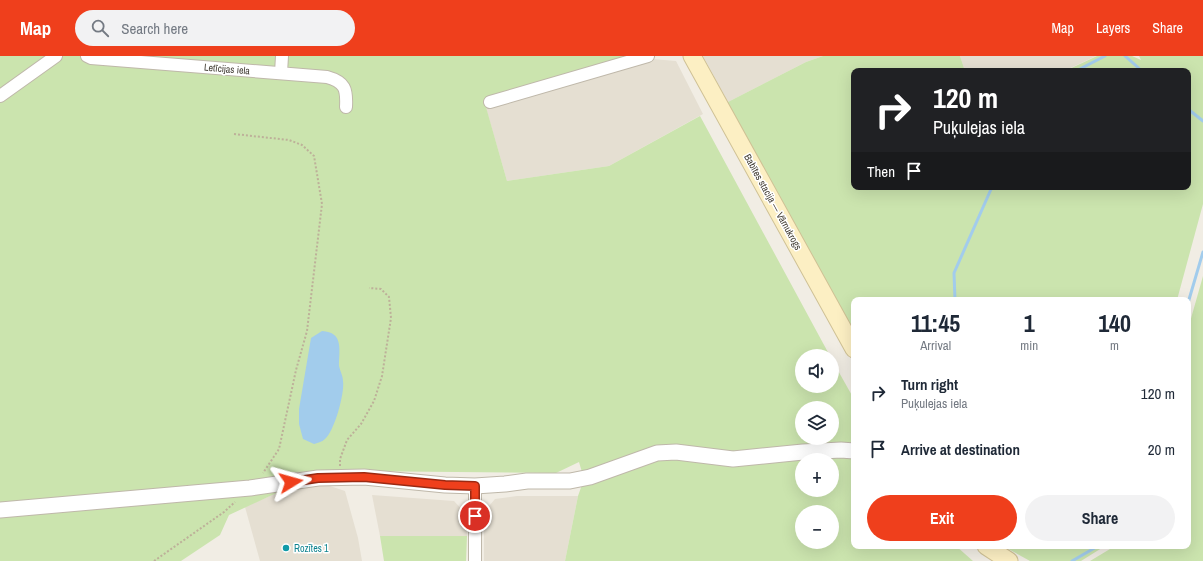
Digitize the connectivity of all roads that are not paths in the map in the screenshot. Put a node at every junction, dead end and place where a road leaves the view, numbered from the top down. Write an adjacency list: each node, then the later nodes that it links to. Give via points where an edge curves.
1 (56, 56): 7 (street)
2 (87, 56): 6 (street, Letīcijas iela)
3 (282, 56): 6 (street)
4 (648, 56): 8 (street)
5 (692, 56): 10 (main road, Babītes stacija — Vārnukrogs)
6 (281, 73): 9 (street, Letīcijas iela, via 337,80 344,86)
7 (0, 96)
8 (490, 102)
9 (346, 107)
10 (851, 344)
11 (851, 451): 12 (street, via 803,452 733,460 676,452 657,453 590,477 570,481 527,481)
12 (475, 486): 13 (street, via 364,477 318,478 250,488); 15 (street)
13 (0, 510)
14 (991, 549): 16 (main road)
15 (474, 561)
16 (1009, 561)

